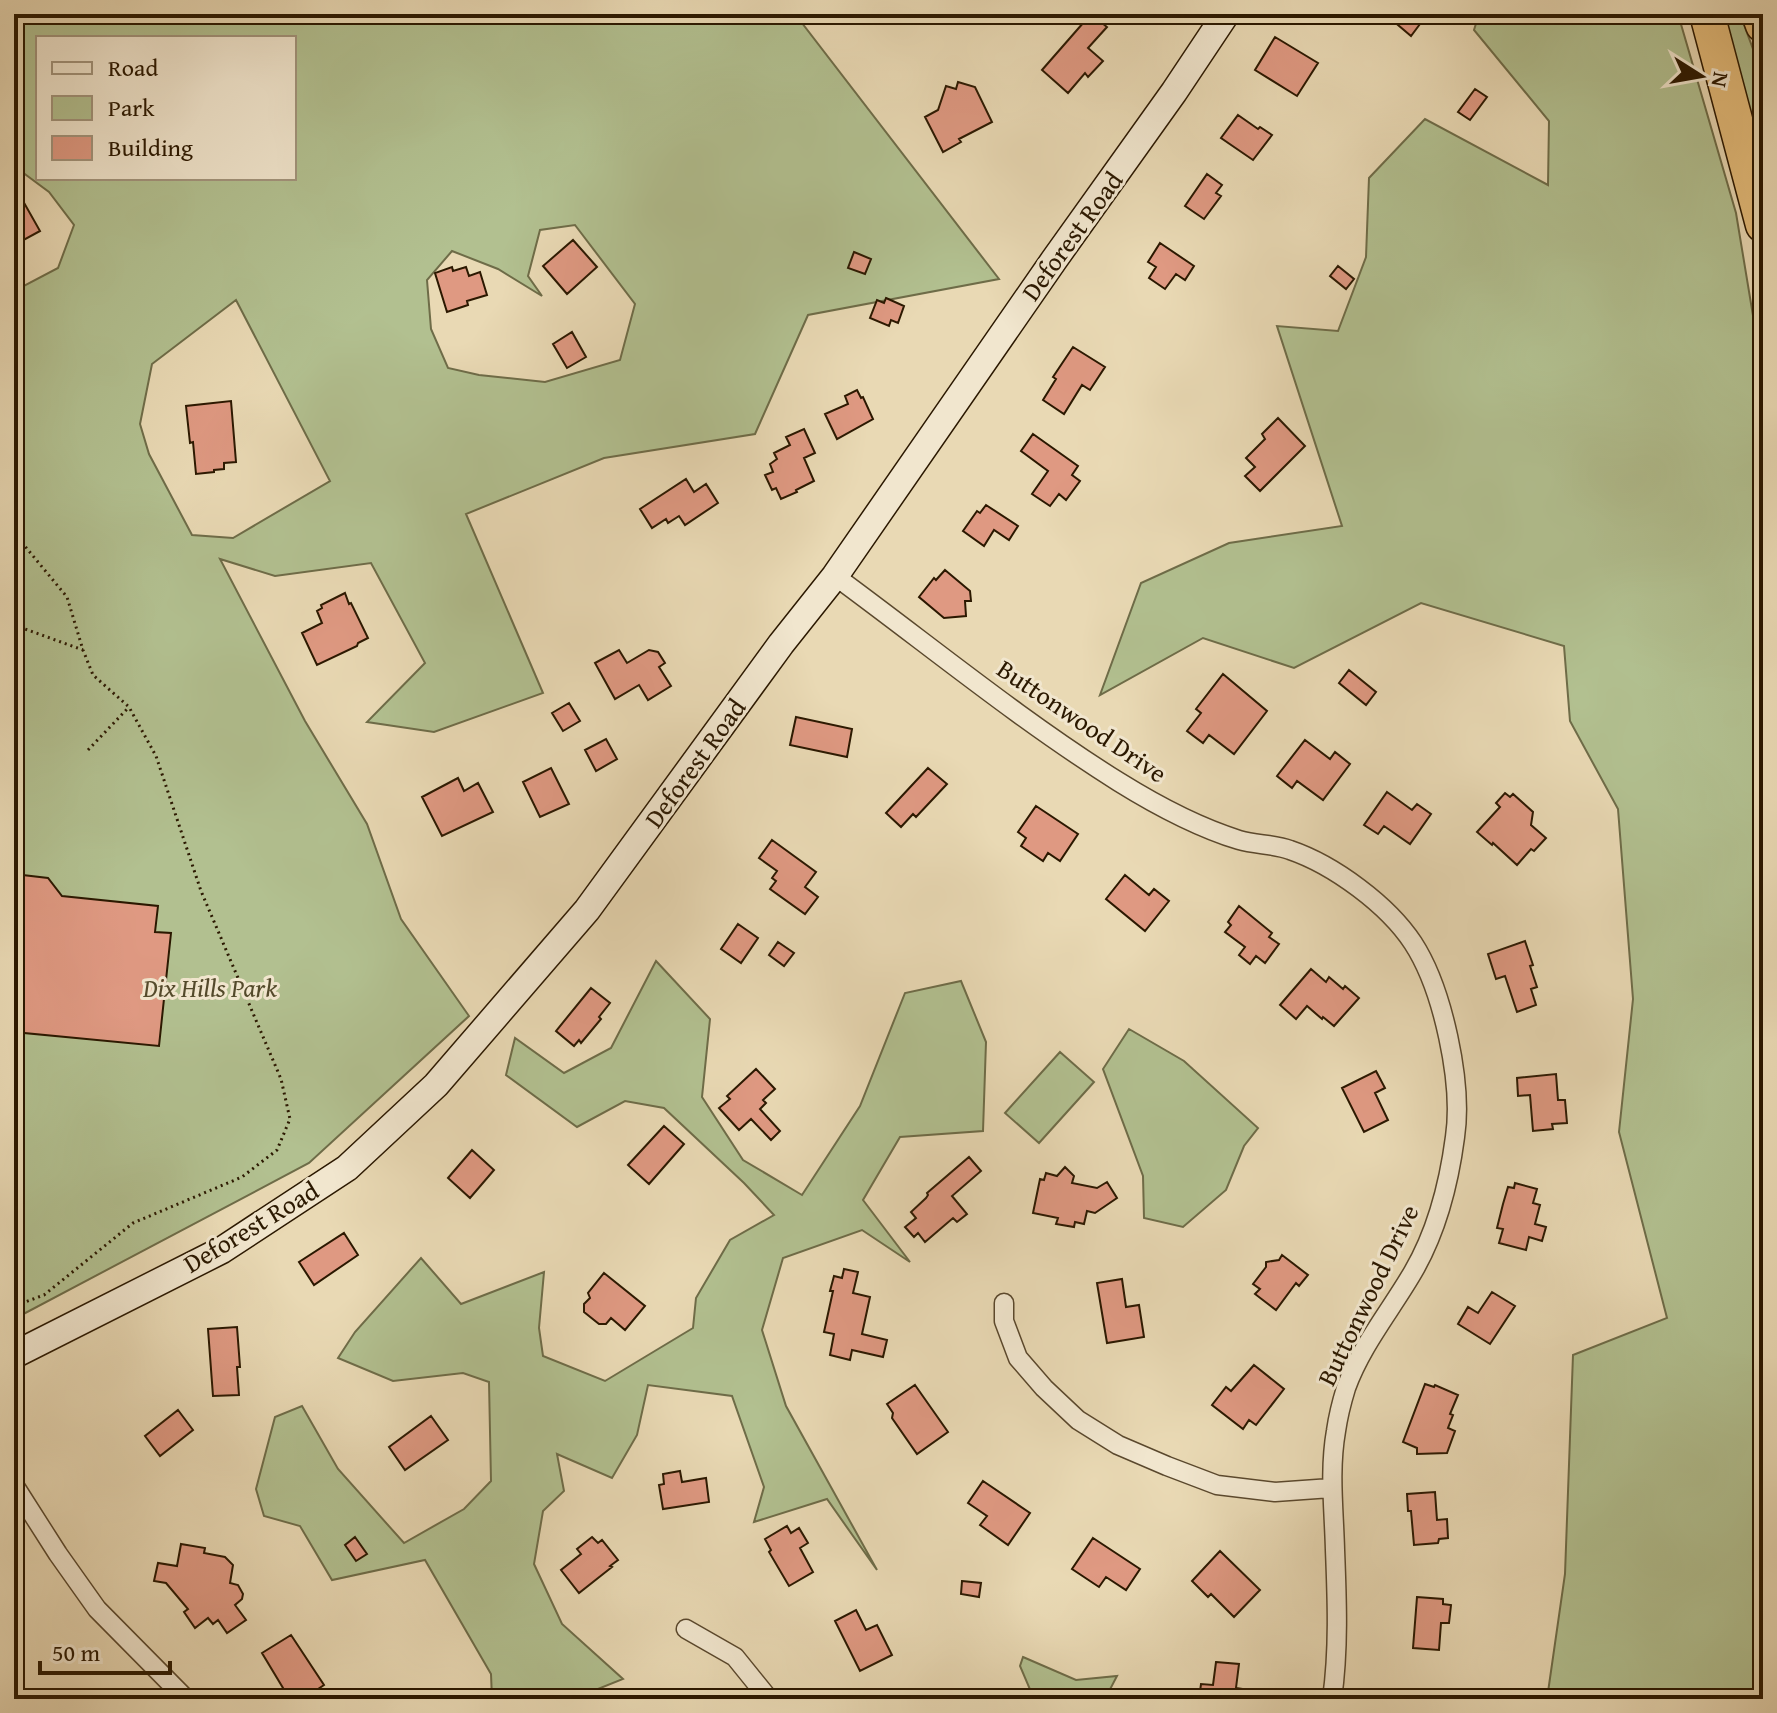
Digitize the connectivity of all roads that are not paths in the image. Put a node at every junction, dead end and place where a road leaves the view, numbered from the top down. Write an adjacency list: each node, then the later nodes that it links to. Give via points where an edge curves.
1 (1226, 14): 6 (street, Deforest Road)
2 (1707, 14): 5 (highway)
3 (1759, 14): 4 (highway)
4 (1763, 25)
5 (1763, 225)
6 (835, 576): 8 (street, Deforest Road, via 587,910 436,1085 347,1168 222,1250); 10 (street, Buttonwood Drive, via 1117,781 1199,824 1240,840 1290,850 1331,870 1391,915 1415,945 1448,1031 1456,1133 1434,1227 1346,1388 1335,1433)
7 (1004, 1303): 10 (street, via 1004,1321 1018,1358 1078,1420 1118,1445 1217,1485 1275,1492)
8 (14, 1355)
9 (14, 1485): 12 (street, via 97,1609)
10 (1331, 1488): 14 (street, Buttonwood Drive, via 1336,1623)
11 (686, 1629): 13 (street, via 735,1657)
12 (186, 1699)
13 (769, 1699)
14 (1332, 1699)

